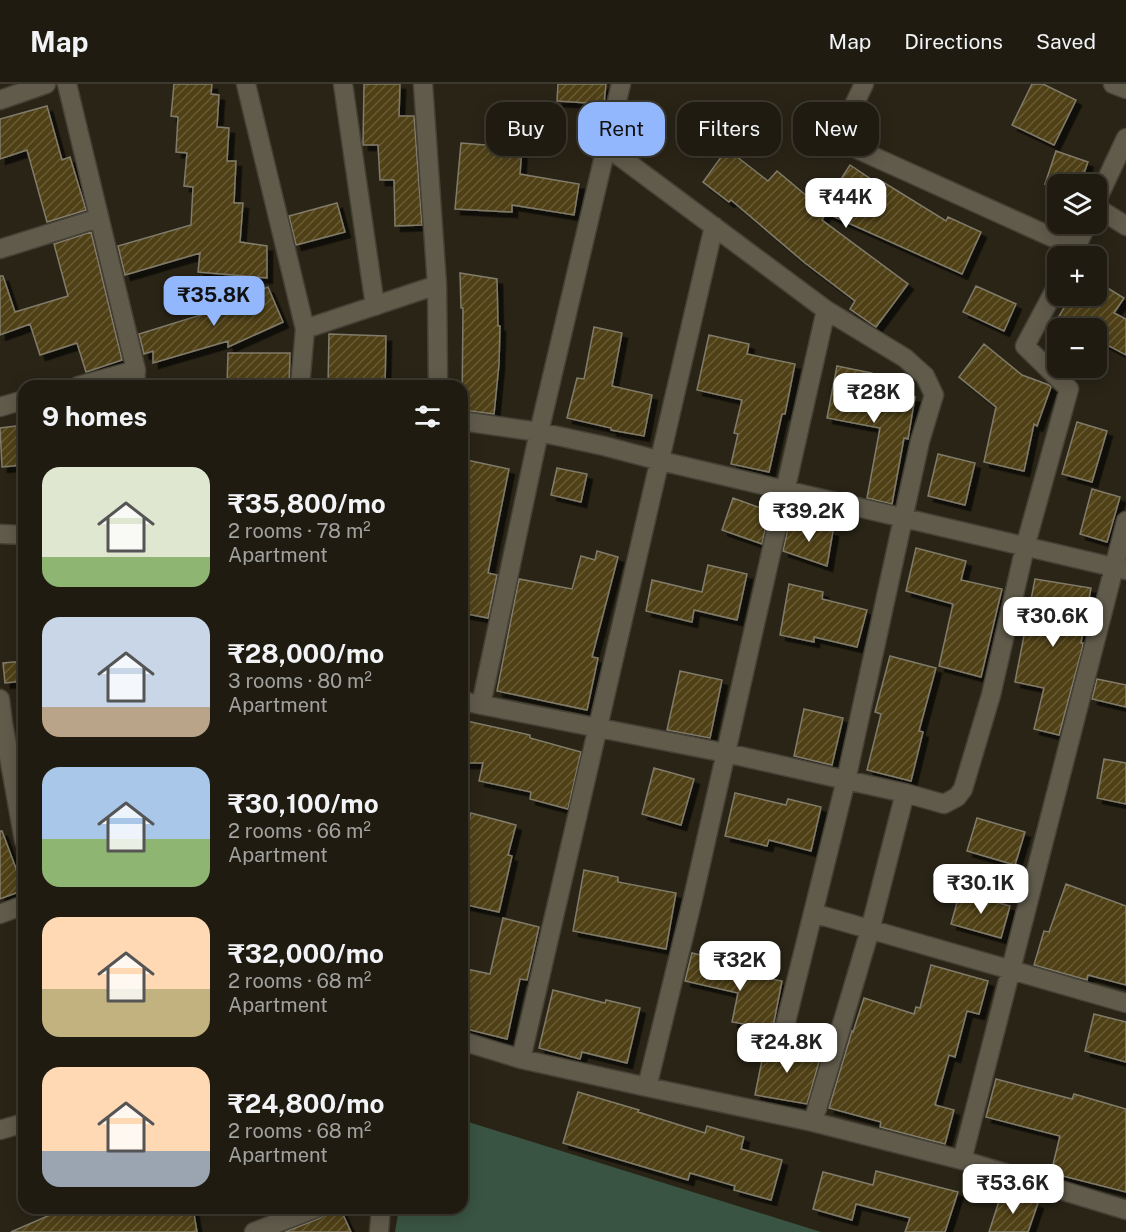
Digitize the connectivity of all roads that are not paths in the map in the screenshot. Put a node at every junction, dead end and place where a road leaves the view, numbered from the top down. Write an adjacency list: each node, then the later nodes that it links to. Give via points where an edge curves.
1 (46, 84): 10 (street)
2 (67, 84): 17 (street)
3 (246, 84): 26 (street)
4 (343, 84): 24 (street)
5 (423, 84): 22 (street)
6 (621, 84): 11 (street)
7 (864, 84): 20 (street, via 844,126 843,137 848,145)
8 (1113, 84): 9 (street)
9 (1126, 89)
10 (0, 100)
11 (617, 102)
12 (1126, 138): 15 (street)
13 (605, 156): 33 (street)
14 (619, 156): 18 (street)
15 (1107, 179)
16 (1107, 214): 19 (street)
17 (99, 218): 21 (street); 27 (street)
18 (714, 226): 25 (street); 34 (street)
19 (1126, 226)
20 (1061, 246)
21 (0, 249)
22 (437, 285): 24 (street); 29 (street)
23 (1047, 305): 40 (street, via 1026,346 1069,389)
24 (375, 306): 26 (street)
25 (826, 310): 35 (street); 36 (street, via 904,358 925,376 934,395)
26 (305, 329): 28 (street)
27 (135, 378)
28 (301, 380)
29 (438, 380)
30 (18, 402): 31 (street)
31 (0, 407)
32 (468, 422): 33 (street)
33 (539, 432): 34 (street); 44 (street)
34 (661, 461): 35 (street); 46 (street)
35 (786, 490): 36 (street); 47 (street)
36 (903, 518): 40 (street); 48 (street)
37 (1126, 521): 41 (street)
38 (0, 534): 39 (street)
39 (18, 536)
40 (1025, 547): 41 (street); 49 (street, via 991,695 963,789 944,804)
41 (1120, 568): 55 (street)
42 (0, 699): 45 (street)
43 (468, 702): 44 (street)
44 (481, 705): 46 (street)
45 (1, 724): 50 (street)
46 (598, 727): 47 (street); 59 (street)
47 (726, 753): 48 (street); 60 (street)
48 (846, 780): 49 (street); 52 (street)
49 (905, 793): 54 (street)
50 (18, 810)
51 (18, 907): 53 (street)
52 (813, 913): 54 (street); 57 (street)
53 (0, 914)
54 (870, 930): 55 (street); 61 (street)
55 (1010, 971): 56 (street); 64 (street)
56 (1126, 1003)
57 (784, 1030)
58 (468, 1043): 59 (street)
59 (521, 1059): 60 (street)
60 (647, 1088): 61 (street)
61 (813, 1122): 64 (street)
62 (18, 1125): 63 (street)
63 (0, 1130)
64 (962, 1160): 65 (street)
65 (1126, 1210)
66 (300, 1214): 68 (street)
67 (380, 1214): 69 (street)
68 (254, 1232)
69 (379, 1232)

